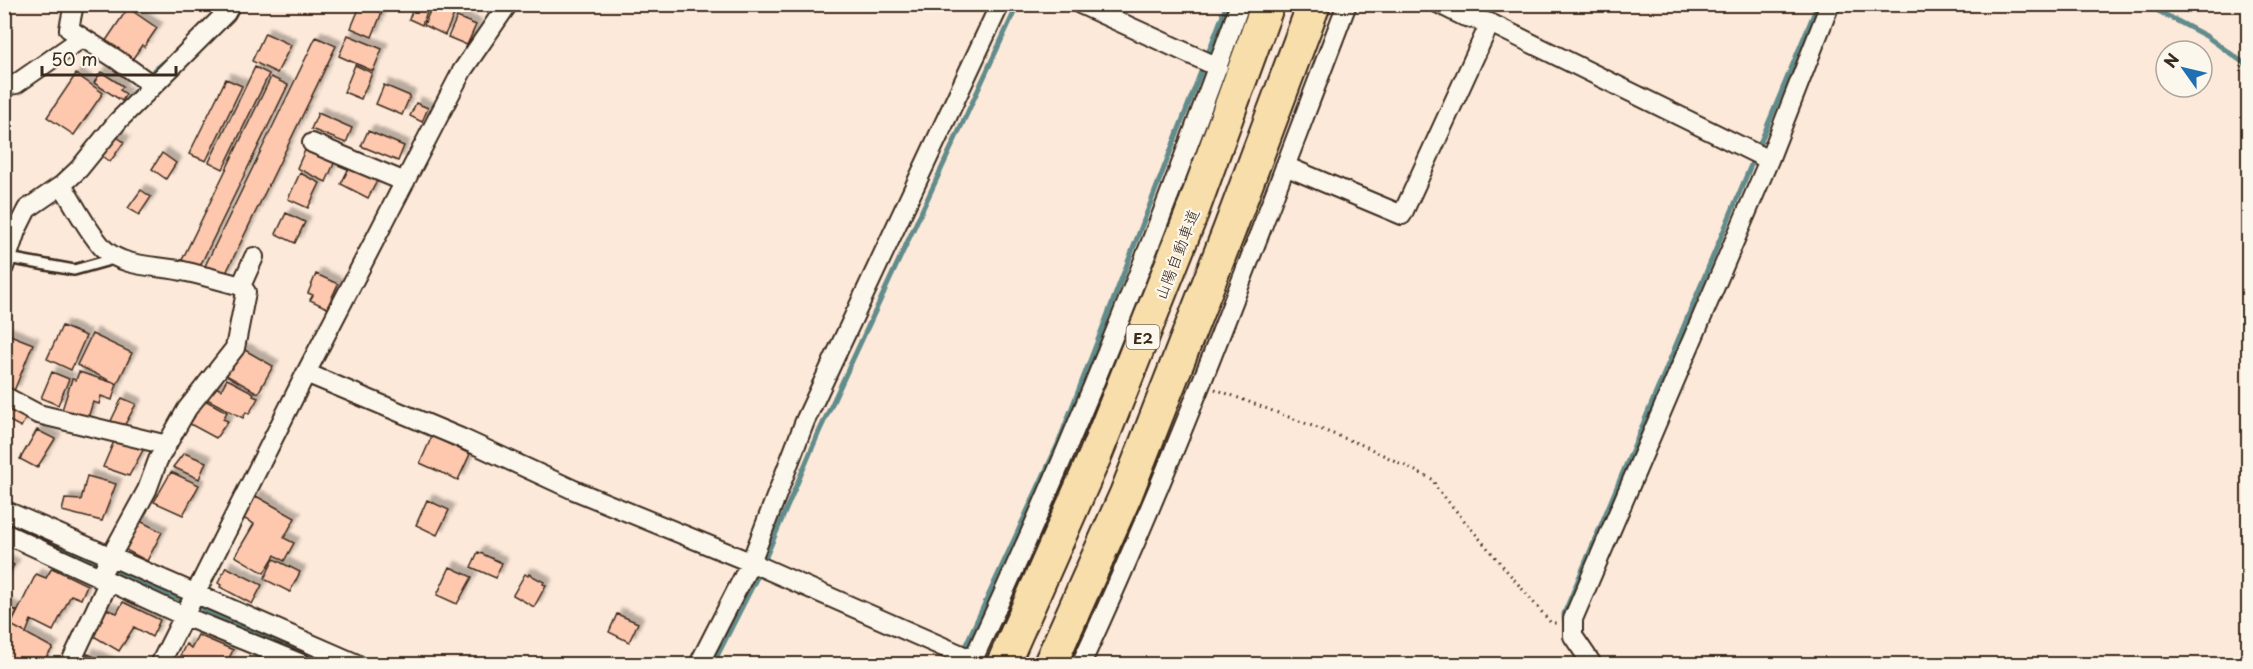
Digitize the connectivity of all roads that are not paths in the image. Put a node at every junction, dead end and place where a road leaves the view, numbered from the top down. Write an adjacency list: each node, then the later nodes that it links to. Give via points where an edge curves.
1 (74, 4): 13 (street, via 69,29)
2 (231, 4): 15 (street, via 226,13)
3 (508, 4): 20 (street, via 462,71)
4 (1000, 4): 32 (street, via 806,421)
5 (1080, 4): 14 (street)
6 (1240, 4): 14 (street)
7 (1269, 4): 35 (highway, 山陽自動車道 / E2, via 1190,218 1095,456)
8 (1314, 4): 41 (highway, E2, via 1126,494)
9 (1347, 4): 19 (street)
10 (1439, 4): 12 (street)
11 (1830, 4): 18 (street)
12 (1490, 23): 18 (street); 19 (street, via 1402,215)
13 (82, 38): 15 (street); 16 (street, via 16,84)
14 (1210, 63): 35 (street, via 1144,262)
15 (148, 82): 21 (street, via 79,170)
16 (4, 86)
17 (312, 143): 20 (street)
18 (1760, 155): 43 (street, via 1573,619 1573,636)
19 (1285, 166): 42 (street, via 1203,384 1133,553)
20 (405, 182): 27 (street)
21 (62, 185): 22 (street, via 27,208); 24 (street, via 104,249)
22 (9, 229): 25 (street)
23 (254, 257): 26 (street)
24 (117, 258): 25 (lane, via 74,270); 26 (street)
25 (6, 263)
26 (242, 286): 29 (street, via 246,292 235,348 187,409)
27 (306, 373): 32 (street); 34 (street)
28 (4, 396): 29 (street, via 38,414)
29 (167, 446): 33 (street)
30 (4, 510): 33 (street)
31 (4, 533): 33 (street)
32 (758, 565): 35 (street); 40 (street)
33 (105, 570): 34 (street); 34 (street, via 118,561); 36 (street)
34 (190, 605): 37 (street); 38 (street); 39 (street)
35 (974, 660)
36 (70, 664)
37 (160, 664)
38 (302, 664)
39 (357, 664)
40 (699, 664)
41 (1050, 664)
42 (1081, 664)
43 (1592, 664)

